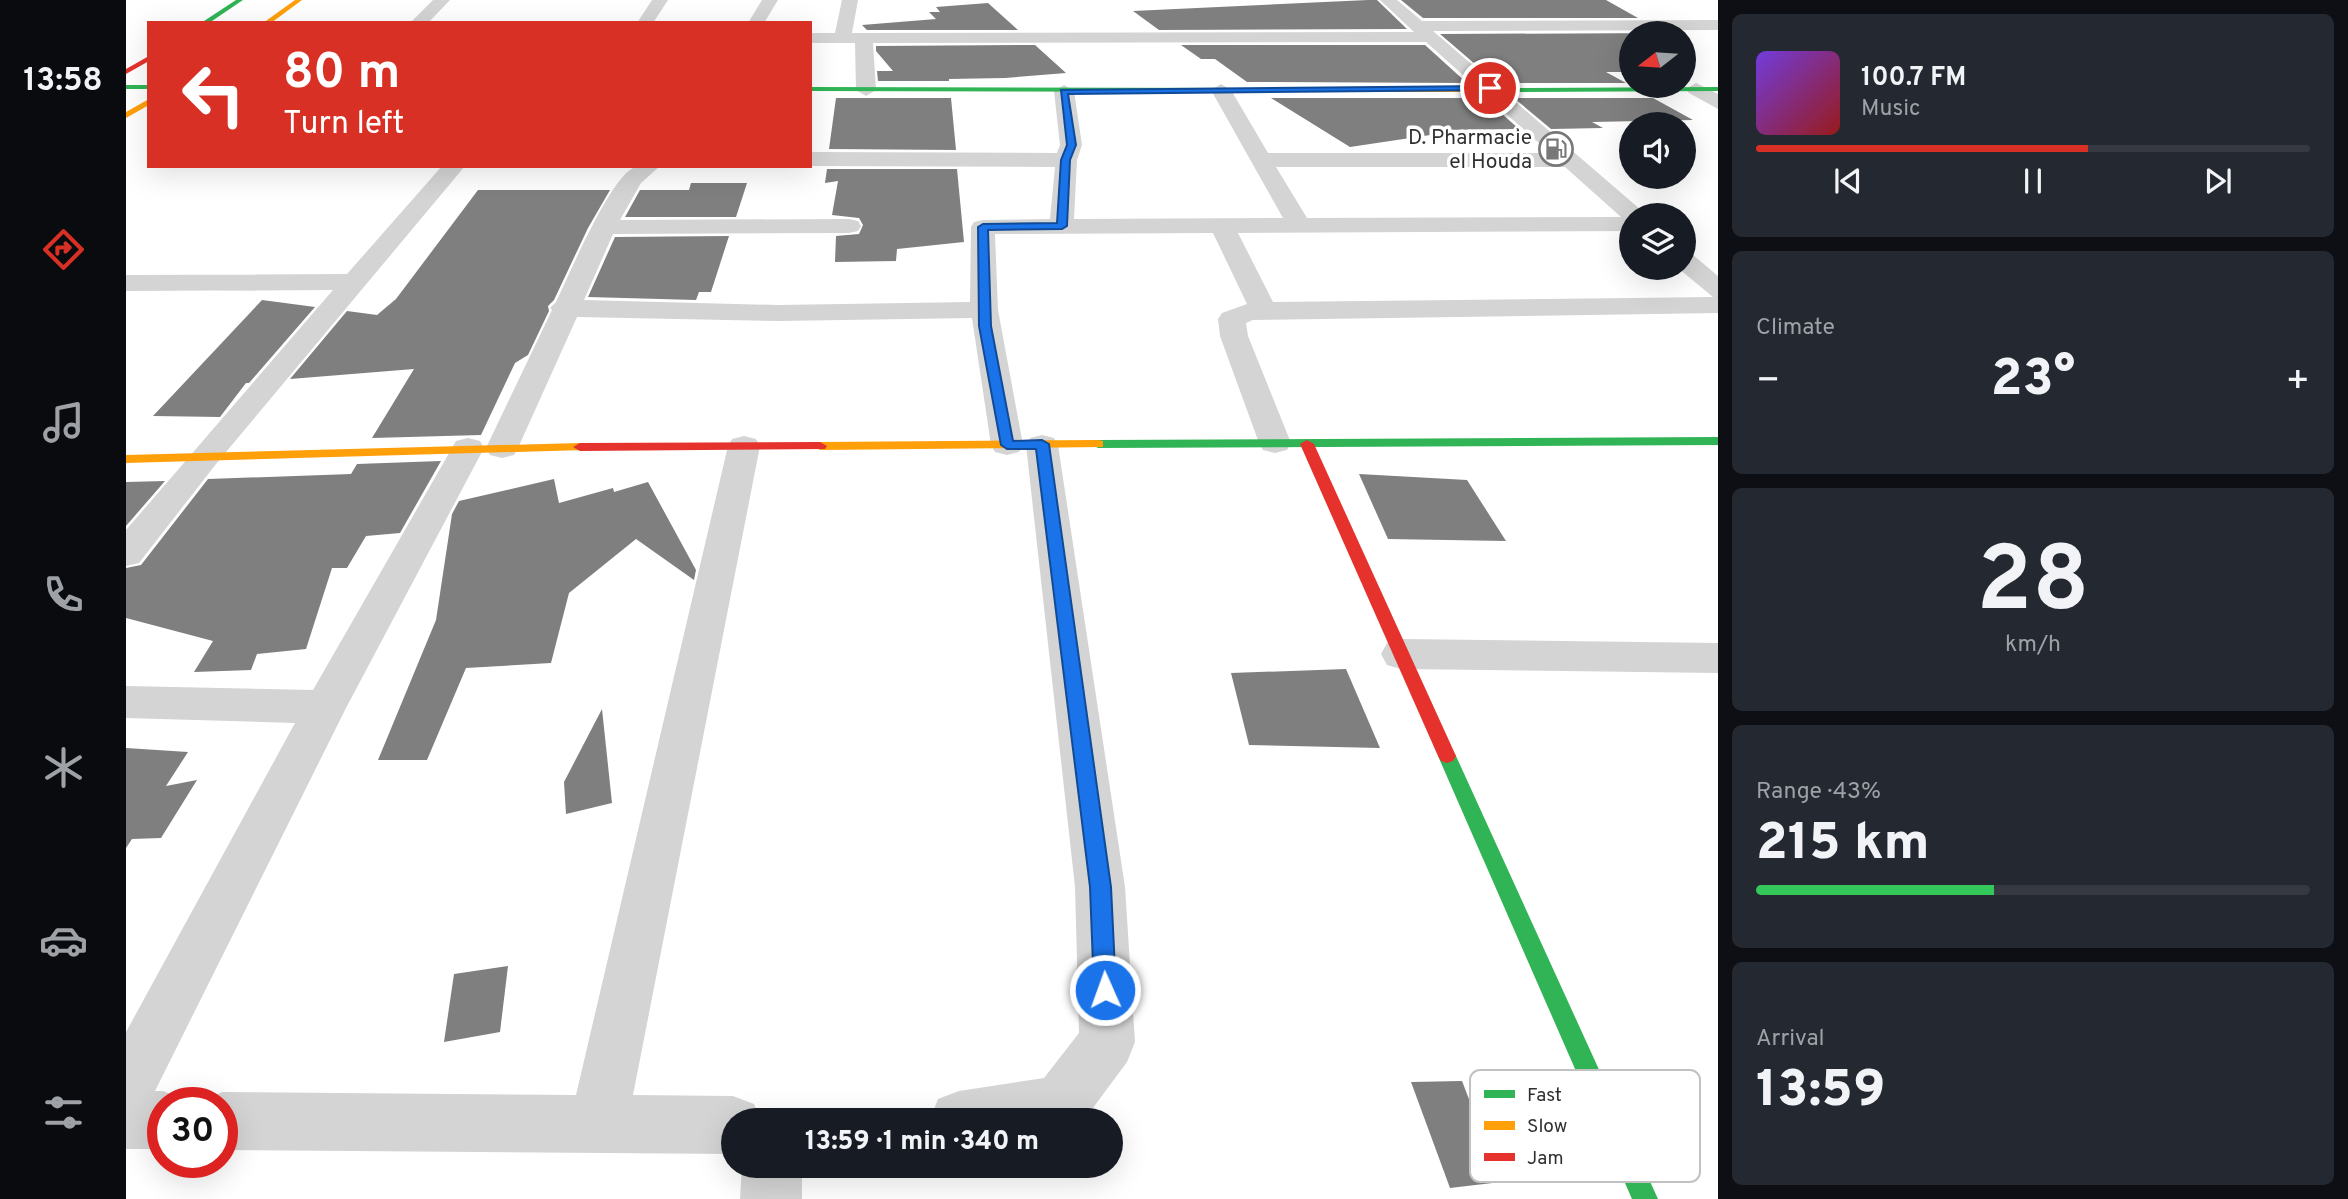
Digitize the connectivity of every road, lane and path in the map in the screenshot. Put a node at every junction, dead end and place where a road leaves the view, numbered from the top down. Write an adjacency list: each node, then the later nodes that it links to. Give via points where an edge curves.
1 (240, 0): 9 (main road)
2 (299, 0): 10 (main road)
3 (442, 0): 11 (street)
4 (660, 0): 12 (street)
5 (770, 0): 13 (street)
6 (849, 0): 18 (street)
7 (1388, 0): 16 (street)
8 (1556, 6): 14 (street)
9 (207, 21)
10 (269, 21)
11 (420, 21)
12 (646, 21)
13 (758, 21)
14 (1584, 25): 15 (street); 16 (street)
15 (1718, 25)
16 (1422, 31): 19 (street); 24 (street)
17 (812, 38): 18 (street)
18 (842, 38): 19 (street)
19 (864, 39): 29 (street)
20 (147, 59): 21 (main road)
21 (126, 72)
22 (126, 87): 23 (main road)
23 (147, 87)
24 (1490, 88): 26 (main road); 30 (main road); 38 (street)
25 (812, 89): 29 (main road)
26 (1619, 89)
27 (1696, 89): 28 (main road); 33 (street)
28 (1718, 89)
29 (866, 90): 31 (main road)
30 (1222, 90): 31 (main road); 37 (street)
31 (1064, 91): 36 (street, via 1071,145)
32 (147, 102): 34 (main road)
33 (1718, 103)
34 (126, 116)
35 (812, 159): 36 (street)
36 (1066, 160): 45 (street)
37 (1262, 160): 38 (street); 43 (street)
38 (1570, 160): 41 (street)
39 (452, 168): 49 (street)
40 (646, 168): 47 (street, via 632,179)
41 (1619, 203)
42 (1619, 224): 43 (street)
43 (1299, 225): 46 (street)
44 (849, 226): 47 (street)
45 (1062, 226): 46 (street); 54 (street, via 983,227)
46 (1222, 226): 55 (street)
47 (604, 227): 53 (street)
48 (1696, 271): 51 (street)
49 (354, 282): 50 (street); 62 (street)
50 (126, 284)
51 (1718, 290)
52 (1718, 304): 55 (street)
53 (564, 308): 54 (street, via 778,313); 61 (street)
54 (984, 310): 59 (street)
55 (1264, 310): 57 (street, via 1231,319)
56 (1718, 441): 58 (main road)
57 (1275, 443): 58 (main road); 59 (main road)
58 (1307, 444): 65 (main road)
59 (1025, 445): 60 (main road); 71 (street, via 1100,887 1107,1042 1060,1105)
60 (744, 446): 61 (main road); 75 (street)
61 (485, 448): 62 (main road); 68 (street)
62 (204, 457): 63 (main road); 64 (street)
63 (126, 459)
64 (126, 554)
65 (1401, 654): 66 (street); 69 (main road)
66 (1718, 658)
67 (126, 702): 68 (street)
68 (326, 707): 70 (street)
69 (1586, 1070)
70 (126, 1089)
71 (1040, 1108)
72 (126, 1120): 73 (street)
73 (147, 1120)
74 (238, 1121): 75 (street)
75 (598, 1124): 76 (street)
76 (721, 1125)
77 (772, 1178): 79 (street)
78 (1636, 1182): 80 (main road)
79 (771, 1199)
80 (1644, 1199)

